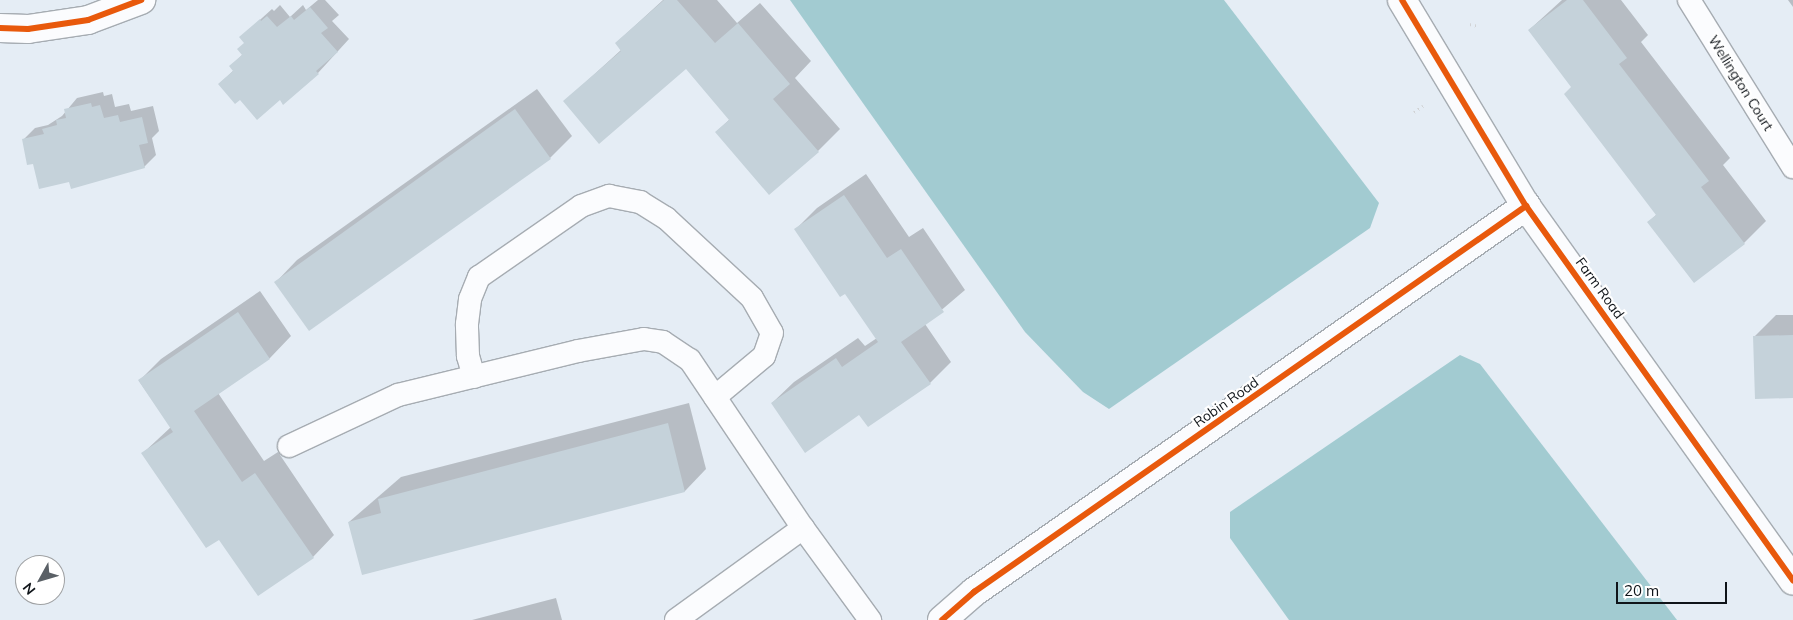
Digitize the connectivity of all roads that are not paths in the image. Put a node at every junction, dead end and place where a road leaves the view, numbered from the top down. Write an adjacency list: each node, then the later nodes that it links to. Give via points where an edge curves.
1 (140, 0): 4 (street, via 88,20 28,29)
2 (1402, 0): 6 (street, Farm Road)
3 (1689, 0): 5 (lane, Wellington Court)
4 (0, 28)
5 (1793, 167)
6 (1526, 206): 11 (street, Farm Road); 14 (street, Robin Road, via 974,592)
7 (474, 377): 8 (lane, via 644,339 663,342 690,360); 8 (lane, via 468,356 467,324 470,299 479,277 581,206 609,196 640,202 666,218 752,298 772,333 764,356); 9 (lane, via 398,395)
8 (715, 396): 10 (lane)
9 (289, 446)
10 (803, 528): 12 (lane); 13 (lane)
11 (1793, 580)
12 (676, 620)
13 (870, 620)
14 (942, 620)

